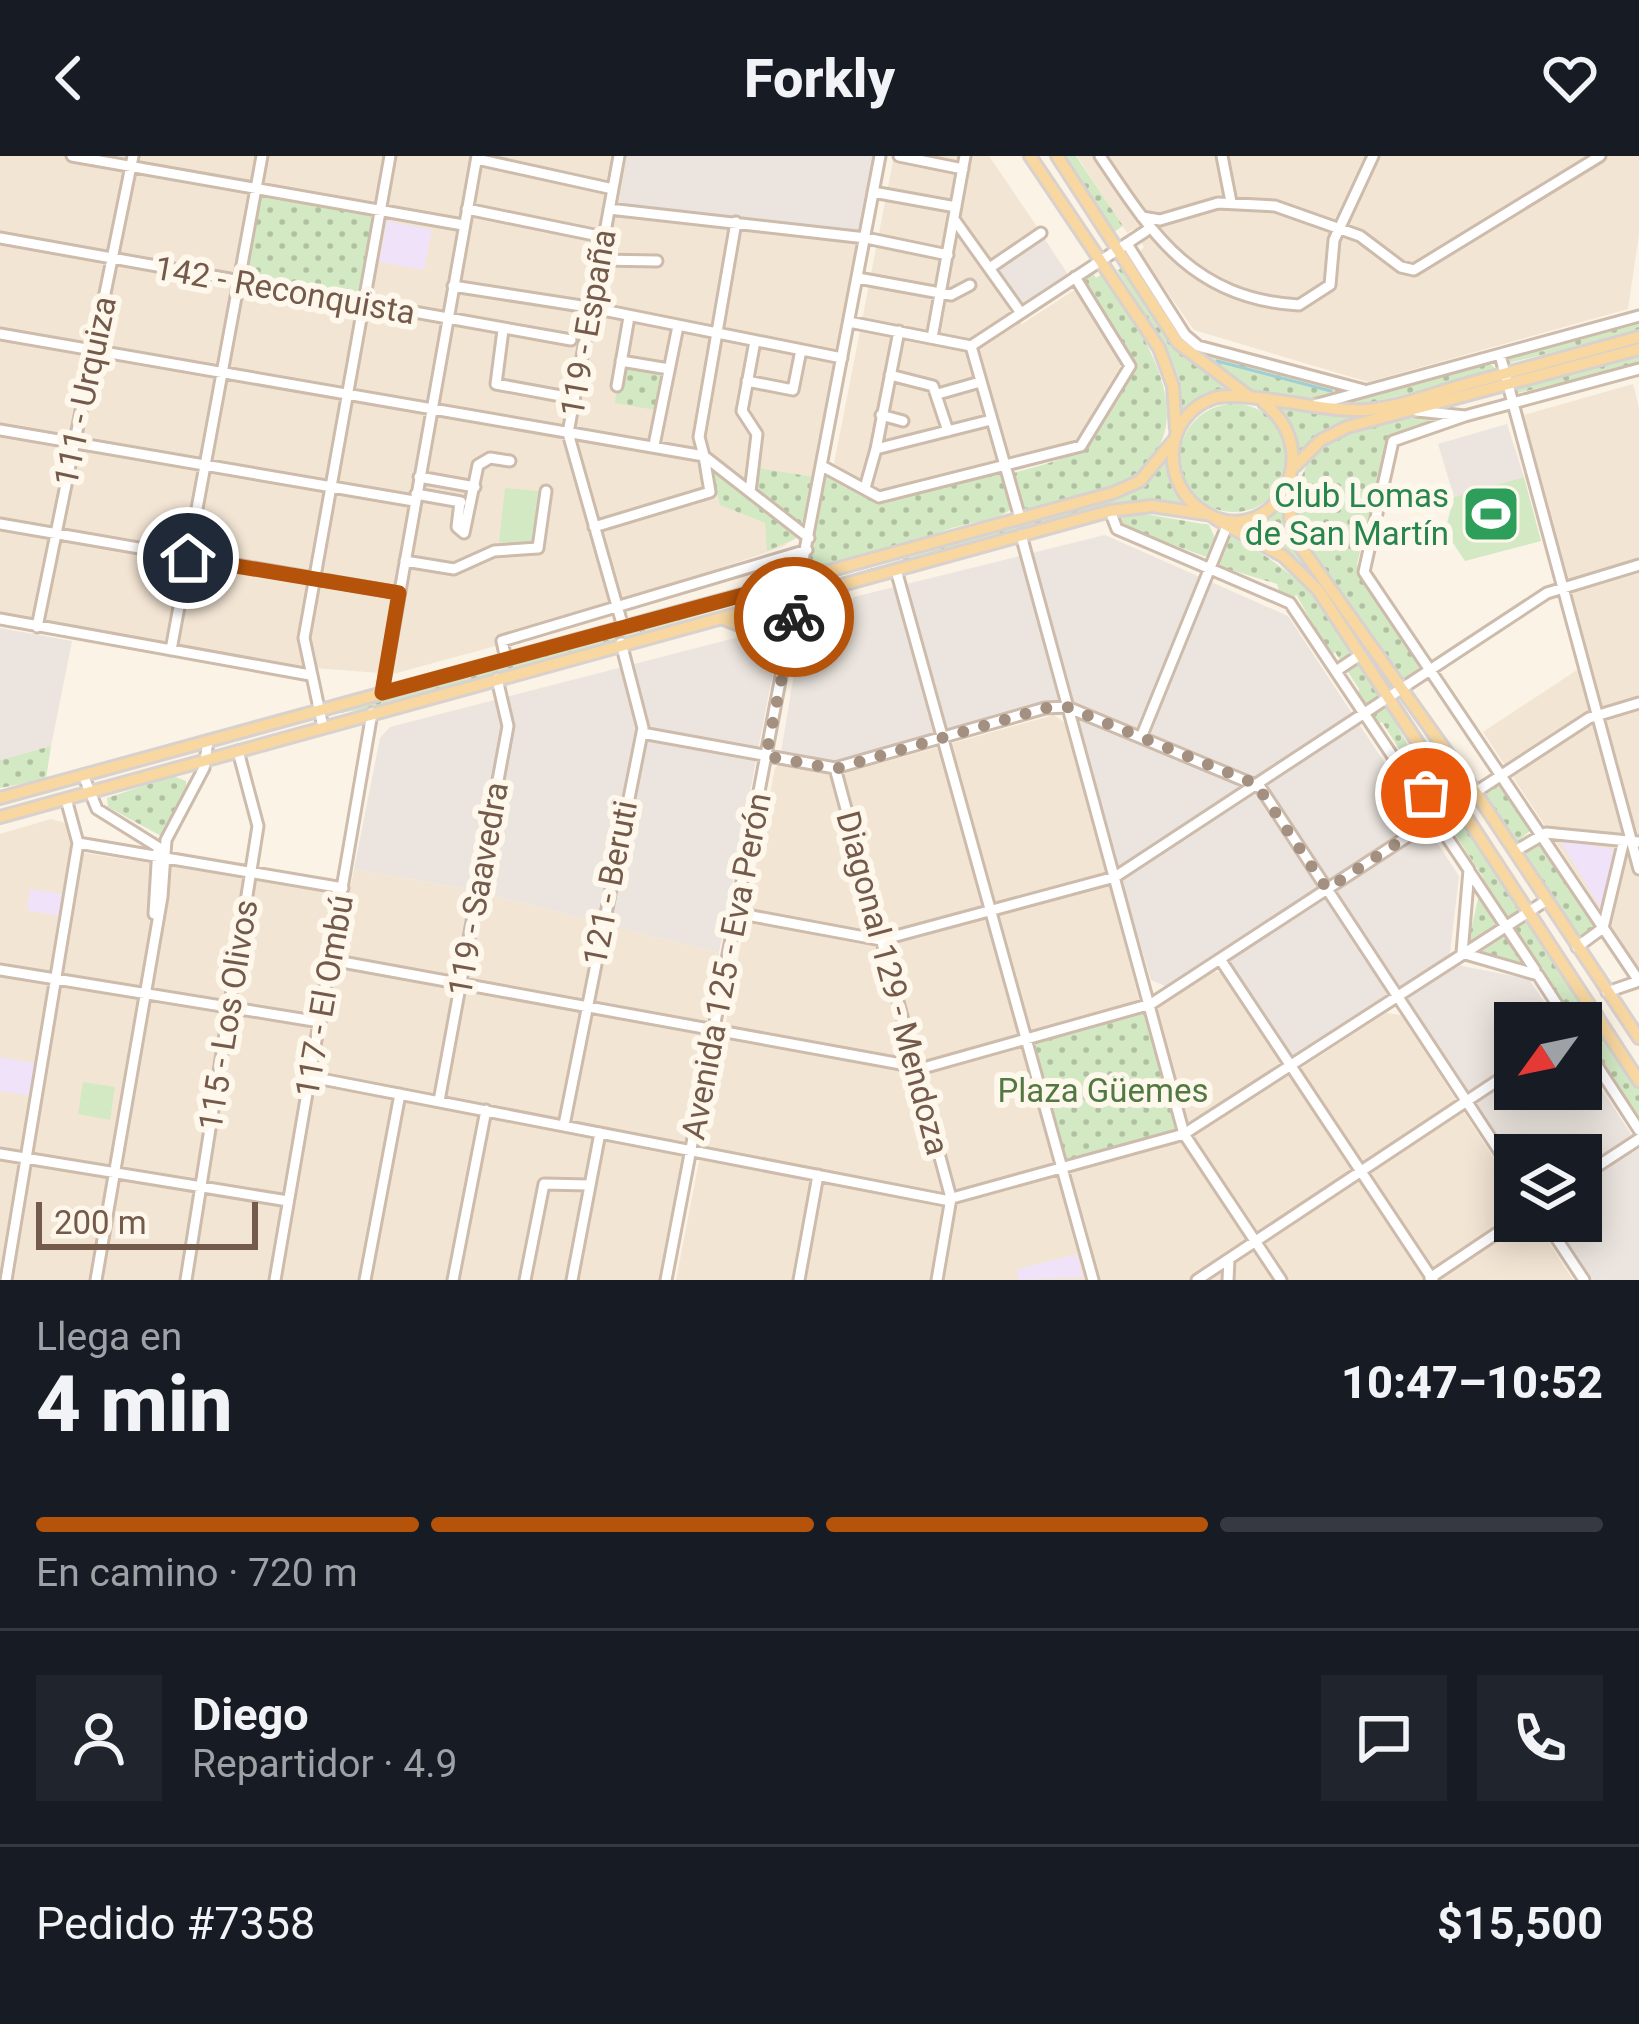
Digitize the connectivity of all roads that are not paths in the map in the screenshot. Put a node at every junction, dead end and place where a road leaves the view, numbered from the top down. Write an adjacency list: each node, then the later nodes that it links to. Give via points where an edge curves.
1 (72, 156): 15 (street)
2 (262, 156): 18 (street)
3 (390, 156): 24 (street)
4 (620, 156): 17 (street, 119 - España)
5 (880, 156): 19 (street, Avenida 125 - Eva Perón)
6 (899, 156): 16 (street)
7 (965, 156): 16 (street)
8 (1030, 156): 41 (main road)
9 (1058, 156): 36 (main road)
10 (1100, 156): 25 (street)
11 (1222, 156): 20 (street)
12 (1372, 156): 30 (street)
13 (1600, 156): 30 (street, via 1414,270)
14 (477, 157): 17 (street); 23 (street)
15 (132, 161): 18 (street); 38 (street, 111 - Urquiza)
16 (963, 169): 21 (street)
17 (613, 189): 22 (street, 119 - España)
18 (256, 190): 24 (street); 45 (street)
19 (874, 192): 21 (street); 34 (street, Avenida 125 - Eva Perón)
20 (1231, 202): 26 (street); 30 (street, via 1292,209)
21 (956, 206): 27 (street)
22 (610, 208): 28 (street); 32 (street, 119 - España)
23 (466, 209): 29 (street); 32 (street)
24 (380, 211): 29 (street); 49 (street)
25 (1142, 217): 26 (street); 36 (street)
26 (1168, 218): 35 (street)
27 (954, 219): 37 (street); 42 (street)
28 (736, 222): 34 (street); 60 (street)
29 (464, 225): 47 (street)
30 (1339, 226): 35 (street, via 1330,285 1299,305 1217,285)
31 (1041, 233): 42 (street)
32 (604, 237): 39 (street, 119 - España)
33 (0, 238): 38 (street, 142 - Reconquista)
34 (866, 238): 37 (street); 44 (street, Avenida 125 - Eva Perón)
35 (1160, 238): 36 (street)
36 (1132, 240): 41 (street); 81 (street, via 1198,346); 85 (main road, via 1186,351)
37 (948, 255): 48 (street)
38 (112, 258): 45 (street, 142 - Reconquista); 67 (street, 111 - Urquiza)
39 (600, 260): 40 (street); 50 (street, 119 - España)
40 (657, 261)
41 (1098, 262): 43 (street); 98 (main road, via 1159,348 1173,386)
42 (991, 267): 51 (street)
43 (1075, 277): 51 (street); 107 (street, via 1129,370 1082,446)
44 (858, 278): 48 (street); 55 (street, Avenida 125 - Eva Perón)
45 (238, 282): 49 (street, 142 - Reconquista); 74 (street)
46 (970, 285): 48 (street)
47 (453, 286): 50 (street, 142 - Reconquista); 54 (street)
48 (940, 294): 62 (street)
49 (363, 304): 54 (street, 142 - Reconquista); 83 (street)
50 (592, 308): 53 (street, 142 - Reconquista); 97 (street, 119 - España)
51 (1021, 313): 65 (street)
52 (1639, 316): 69 (street)
53 (629, 317): 56 (street, 142 - Reconquista); 71 (street)
54 (447, 319): 57 (street, 142 - Reconquista); 89 (street)
55 (849, 322): 58 (street); 70 (street, Avenida 125 - Eva Perón)
56 (678, 326): 60 (street, 142 - Reconquista); 72 (street)
57 (503, 330): 63 (street, 142 - Reconquista); 84 (street, via 496,384)
58 (899, 331): 62 (street); 75 (street)
59 (0, 334): 67 (street)
60 (715, 334): 64 (street, 142 - Reconquista); 102 (street, via 698,428)
61 (1639, 337): 76 (main road)
62 (932, 338): 65 (street)
63 (571, 340)
64 (755, 341): 68 (street, 142 - Reconquista); 77 (street)
65 (971, 346): 78 (street)
66 (1639, 349): 76 (main road)
67 (94, 350): 74 (street); 99 (street, 111 - Urquiza)
68 (800, 350): 70 (street, 142 - Reconquista); 77 (street, via 793,390)
69 (1500, 355): 76 (street); 81 (street)
70 (842, 358): 105 (street, Avenida 125 - Eva Perón)
71 (621, 361): 72 (street); 80 (street)
72 (669, 368): 100 (street)
73 (1637, 370): 79 (street); 87 (street)
74 (221, 373): 83 (street); 104 (street)
75 (890, 375): 82 (street); 91 (street)
76 (1506, 379): 87 (street); 88 (main road, via 1372,409); 90 (main road)
77 (747, 381): 114 (street, via 742,417 757,434)
78 (980, 382): 82 (street); 93 (street)
79 (1639, 384)
80 (617, 386)
81 (1364, 390): 88 (street)
82 (938, 394): 96 (street)
83 (346, 395): 89 (street); 111 (street)
84 (561, 396)
85 (1250, 397): 86 (main road); 98 (main road, via 1199,405)
86 (1264, 403): 88 (main road); 106 (main road, via 1289,430)
87 (1512, 403): 92 (street); 132 (street)
88 (1307, 408)
89 (431, 410): 97 (street); 108 (street)
90 (1411, 410): 92 (street); 106 (main road, via 1338,431)
91 (881, 415): 94 (street); 101 (street)
92 (1465, 416): 145 (street, via 1393,441 1364,572)
93 (991, 420): 96 (street); 107 (street)
94 (903, 421)
95 (0, 430): 99 (street)
96 (948, 431): 101 (street)
97 (568, 433): 100 (street); 121 (street, 119 - España)
98 (1175, 436): 117 (main road, via 1177,481); 118 (main road, via 1131,487)
99 (75, 443): 104 (street); 122 (street, 111 - Urquiza)
100 (654, 445): 102 (street)
101 (876, 449): 112 (street)
102 (704, 456): 114 (street); 121 (street, via 710,492)
103 (510, 461): 110 (street, via 485,458)
104 (205, 466): 111 (street); 125 (street)
105 (822, 466): 112 (street); 124 (street, Avenida 125 - Eva Perón)
106 (1295, 466): 109 (main road)
107 (1004, 468): 112 (street, via 885,496); 118 (street)
108 (419, 477): 110 (street); 115 (street)
109 (1291, 480): 117 (main road, via 1253,516); 149 (main road, via 1294,537)
110 (475, 487): 115 (street, via 466,503)
111 (329, 488): 115 (street); 131 (street)
112 (865, 488)
113 (546, 491): 126 (street, via 538,548 494,551 454,568)
114 (750, 492): 124 (street)
115 (415, 497): 126 (street)
116 (1109, 511): 117 (main road, via 1152,506); 123 (main road); 128 (street, via 1117,529)
117 (1210, 515): 120 (main road)
118 (1020, 518): 130 (main road)
119 (0, 524): 122 (street)
120 (1226, 526): 128 (street); 142 (main road, via 1306,575)
121 (594, 527): 135 (street, 119 - España)
122 (55, 534): 125 (street); 138 (street, 111 - Urquiza)
123 (1021, 536): 129 (main road); 153 (street)
124 (808, 544): 130 (street, Avenida 125 - Eva Perón); 135 (street)
125 (188, 558): 131 (street); 141 (street)
126 (406, 561): 133 (street)
127 (1639, 565): 132 (street)
128 (1210, 568): 146 (street, via 1290,603); 160 (street)
129 (896, 570): 134 (main road); 161 (street)
130 (802, 579): 134 (street, Avenida 125 - Eva Perón); 139 (main road)
131 (315, 581): 133 (street); 147 (street, via 304,643)
132 (1562, 586): 145 (street); 157 (street)
133 (399, 593): 150 (street)
134 (799, 597): 136 (main road); 144 (street, Avenida 125 - Eva Perón)
135 (616, 605): 139 (street, 119 - España); 143 (street, via 502,641)
136 (720, 618): 140 (main road); 144 (main road, via 744,627)
137 (0, 620): 138 (street)
138 (37, 627): 141 (street)
139 (622, 627): 143 (main road)
140 (621, 644): 148 (main road); 159 (street, 121 - Beruti)
141 (171, 650): 147 (street)
142 (1360, 655): 146 (street); 151 (main road)
143 (506, 659): 150 (main road)
144 (783, 664): 165 (street, Avenida 125 - Eva Perón)
145 (1430, 670): 149 (street); 169 (street)
146 (1336, 671): 155 (street)
147 (310, 675): 154 (street)
148 (497, 679): 156 (main road); 205 (street, 119 - Saavedra, via 508,726)
149 (1403, 689): 151 (street); 172 (main road)
150 (382, 693): 154 (main road)
151 (1388, 696): 155 (street); 164 (main road)
152 (1639, 704): 157 (street)
153 (1067, 707): 160 (street); 161 (street); 187 (street)
154 (318, 711): 158 (street); 162 (main road)
155 (1364, 712): 170 (street); 175 (street)
156 (372, 713): 158 (main road); 188 (street, 117 - El Ombú)
157 (1596, 715): 169 (street); 181 (street)
158 (323, 728): 163 (main road)
159 (642, 733): 165 (street); 213 (street, 121 - Beruti)
160 (1142, 735): 170 (street)
161 (944, 737): 167 (street); 191 (street)
162 (208, 741): 166 (street); 168 (main road)
163 (238, 751): 166 (main road); 186 (street, 115 - Los Olivos, via 259,826)
164 (1425, 755): 175 (main road, via 1431,782); 176 (main road)
165 (766, 756): 167 (street); 193 (street, Avenida 125 - Eva Perón)
166 (207, 760): 171 (main road); 183 (street)
167 (835, 769): 196 (street, Diagonal 129 - Mendoza)
168 (83, 775): 171 (street); 173 (main road)
169 (1502, 775): 172 (street); 179 (street)
170 (1256, 784): 187 (street); 189 (street)
171 (88, 793): 174 (main road); 183 (street)
172 (1476, 794): 176 (street); 182 (main road)
173 (0, 798)
174 (67, 799): 177 (main road); 180 (street)
175 (1421, 800): 178 (street)
176 (1457, 804): 178 (street); 192 (main road)
177 (0, 818)
178 (1434, 819): 185 (street); 189 (street)
179 (1541, 833): 181 (street); 182 (street); 195 (street)
180 (78, 844): 183 (street); 203 (street)
181 (1631, 844): 184 (street); 195 (street)
182 (1515, 850): 190 (main road)
183 (163, 857): 186 (street); 207 (street)
184 (1639, 869)
185 (1469, 870): 194 (street); 198 (street)
186 (250, 872): 188 (street); 212 (street, 115 - Los Olivos)
187 (1115, 877): 191 (street); 211 (street)
188 (343, 888): 200 (street, 117 - El Ombú)
189 (1327, 889): 199 (street); 208 (street)
190 (1547, 899): 192 (street); 197 (main road)
191 (992, 911): 196 (street); 218 (street)
192 (1529, 911): 194 (street); 210 (main road)
193 (736, 913): 196 (street); 216 (street, Avenida 125 - Eva Perón)
194 (1506, 926): 198 (street); 202 (street)
195 (1603, 928): 197 (street); 204 (street)
196 (881, 940): 220 (street, Diagonal 129 - Mendoza)
197 (1577, 947): 206 (main road)
198 (1462, 953): 202 (street); 208 (street)
199 (1220, 959): 211 (street); 219 (street)
200 (331, 960): 205 (street); 214 (street, 117 - El Ombú)
201 (0, 970): 203 (street)
202 (1538, 975): 209 (street)
203 (56, 979): 207 (street); 237 (street)
204 (1639, 981): 206 (street)
205 (460, 984): 213 (street); 226 (street, 119 - Saavedra)
206 (1607, 992): 217 (main road)
207 (142, 994): 212 (street); 241 (street)
208 (1397, 995): 219 (street); 227 (street)
209 (1555, 1002)
210 (1588, 1002)
211 (1151, 1004): 218 (street); 232 (street)
212 (230, 1007): 214 (street); 244 (street, 115 - Los Olivos)
213 (586, 1007): 216 (street); 229 (street, 121 - Beruti)
214 (320, 1022): 222 (street, 117 - El Ombú)
215 (1602, 1023): 223 (main road)
216 (714, 1031): 220 (street); 235 (street, Avenida 125 - Eva Perón)
217 (1639, 1038)
218 (1028, 1039): 220 (street); 239 (street)
219 (1289, 1065): 232 (street); 240 (street)
220 (917, 1069): 245 (street, Diagonal 129 - Mendoza)
221 (1602, 1073): 230 (street)
222 (311, 1077): 225 (street); 246 (street, 117 - El Ombú)
223 (1639, 1081)
224 (1494, 1083): 227 (street)
225 (400, 1094): 226 (street); 256 (street)
226 (439, 1101): 228 (street)
227 (1466, 1101): 234 (street); 240 (street)
228 (486, 1110): 229 (street); 257 (street)
229 (564, 1125): 231 (street)
230 (1639, 1130)
231 (599, 1133): 235 (street); 243 (street)
232 (1184, 1134): 239 (street); 248 (street)
233 (1639, 1139): 238 (street)
234 (1494, 1143)
235 (692, 1149): 242 (street); 260 (street, Avenida 125 - Eva Perón)
236 (0, 1154): 237 (street)
237 (26, 1158): 241 (street); 252 (street)
238 (1602, 1163)
239 (1063, 1169): 245 (street); 263 (street)
240 (1360, 1172): 248 (street); 251 (street)
241 (114, 1174): 244 (street); 253 (street)
242 (818, 1175): 245 (street); 261 (street)
243 (588, 1185): 258 (street, via 544,1184); 259 (street)
244 (200, 1187): 246 (street); 254 (street, 115 - Los Olivos)
245 (951, 1198): 262 (street)
246 (288, 1201): 255 (street, 117 - El Ombú)
247 (1494, 1235): 251 (street)
248 (1256, 1242): 250 (street); 266 (street)
249 (1559, 1242): 267 (street)
250 (1229, 1259): 264 (street); 265 (street)
251 (1430, 1279)
252 (6, 1280)
253 (97, 1280)
254 (186, 1280)
255 (274, 1280)
256 (365, 1280)
257 (453, 1280)
258 (525, 1280)
259 (572, 1280)
260 (666, 1280)
261 (799, 1280)
262 (937, 1280)
263 (1093, 1280)
264 (1197, 1280)
265 (1228, 1280)
266 (1281, 1280)
267 (1584, 1280)

